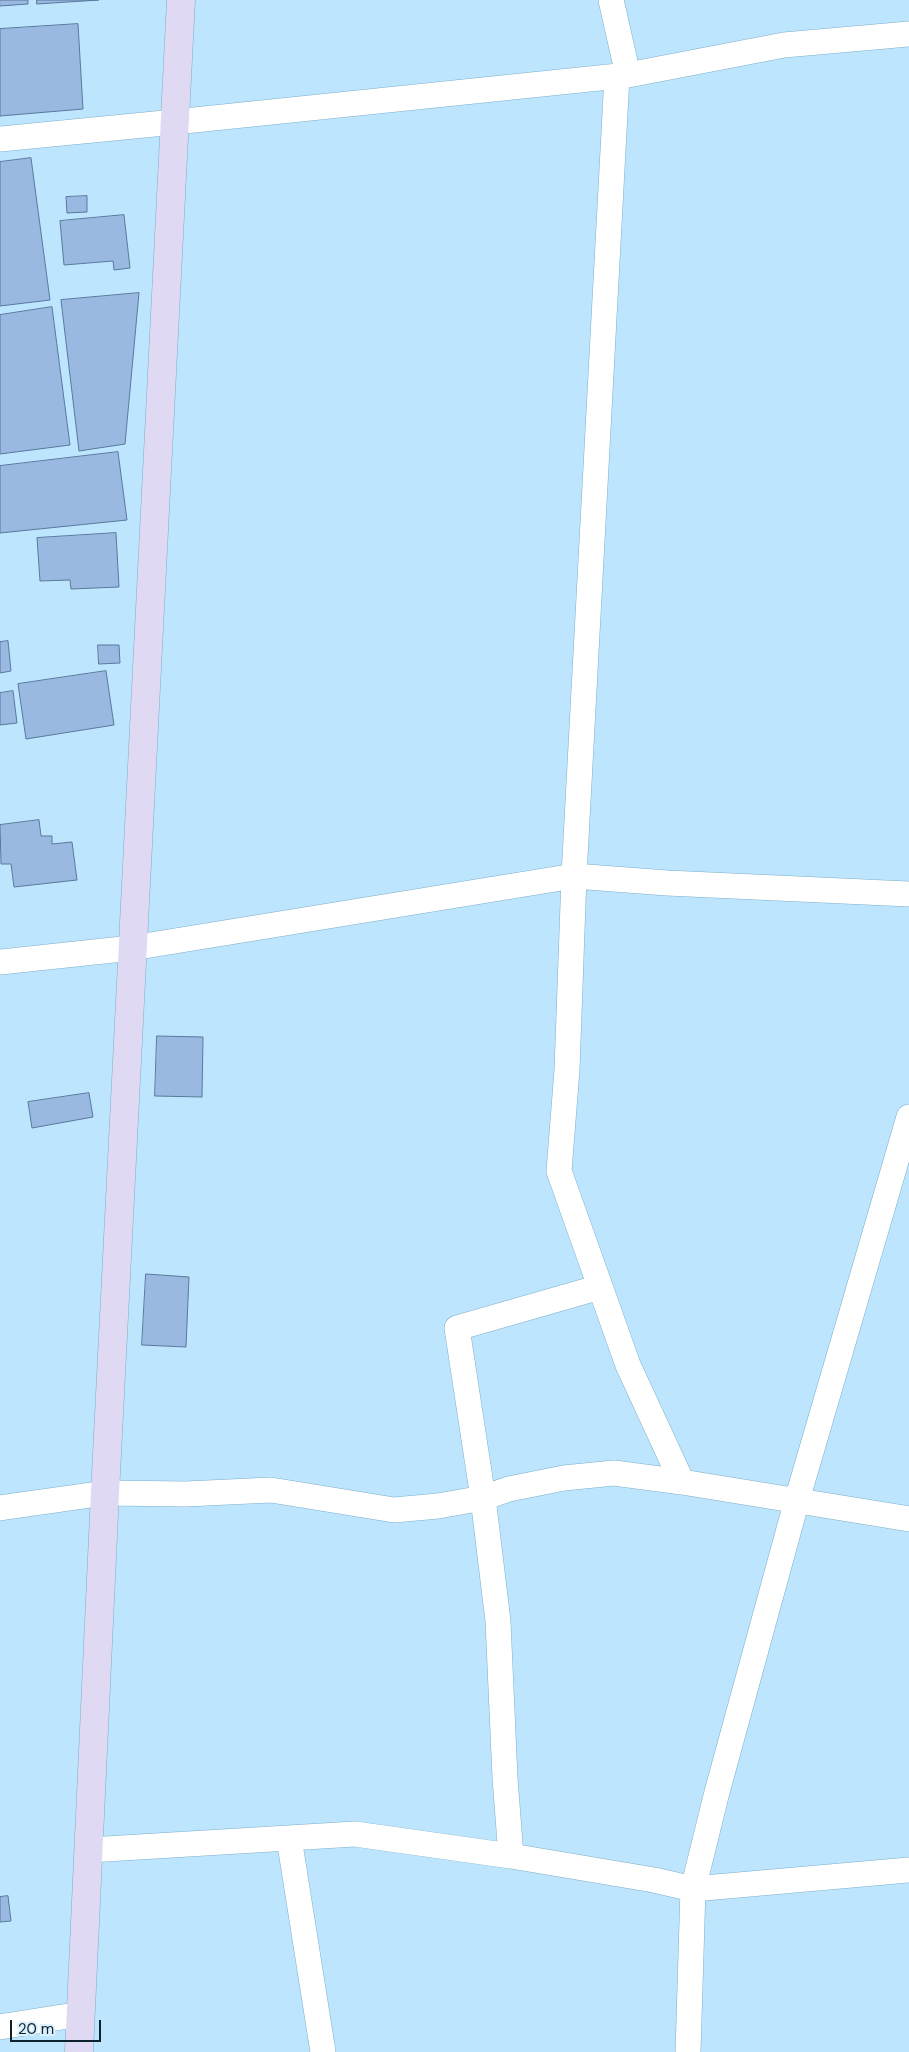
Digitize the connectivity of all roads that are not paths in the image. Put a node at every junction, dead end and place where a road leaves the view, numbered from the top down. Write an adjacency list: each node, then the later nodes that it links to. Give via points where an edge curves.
1 (181, 0): 5 (street)
2 (613, 1): 4 (street)
3 (909, 34): 4 (street, via 784,45)
4 (622, 75): 5 (street); 7 (street)
5 (175, 122): 6 (street); 9 (street)
6 (0, 139)
7 (574, 876): 8 (street); 9 (street); 12 (street, via 567,1070 559,1171)
8 (909, 894)
9 (132, 948): 10 (street); 14 (street)
10 (0, 962)
11 (909, 1116): 16 (street)
12 (600, 1287): 13 (street, via 628,1364); 15 (street, via 457,1328)
13 (682, 1482): 15 (street, via 614,1473 564,1478 509,1489); 16 (street)
14 (105, 1493): 15 (street, via 271,1490 394,1510); 17 (street); 20 (street)
15 (483, 1498): 21 (street, via 498,1621)
16 (796, 1500): 18 (street); 23 (street)
17 (0, 1508)
18 (909, 1519)
19 (289, 1838): 20 (street); 21 (street, via 356,1834); 27 (street)
20 (89, 1850): 24 (street)
21 (511, 1856): 23 (street)
22 (909, 1870): 23 (street)
23 (693, 1889): 28 (street)
24 (81, 2014): 25 (street); 26 (street)
25 (0, 2026)
26 (79, 2052)
27 (323, 2052)
28 (688, 2052)

